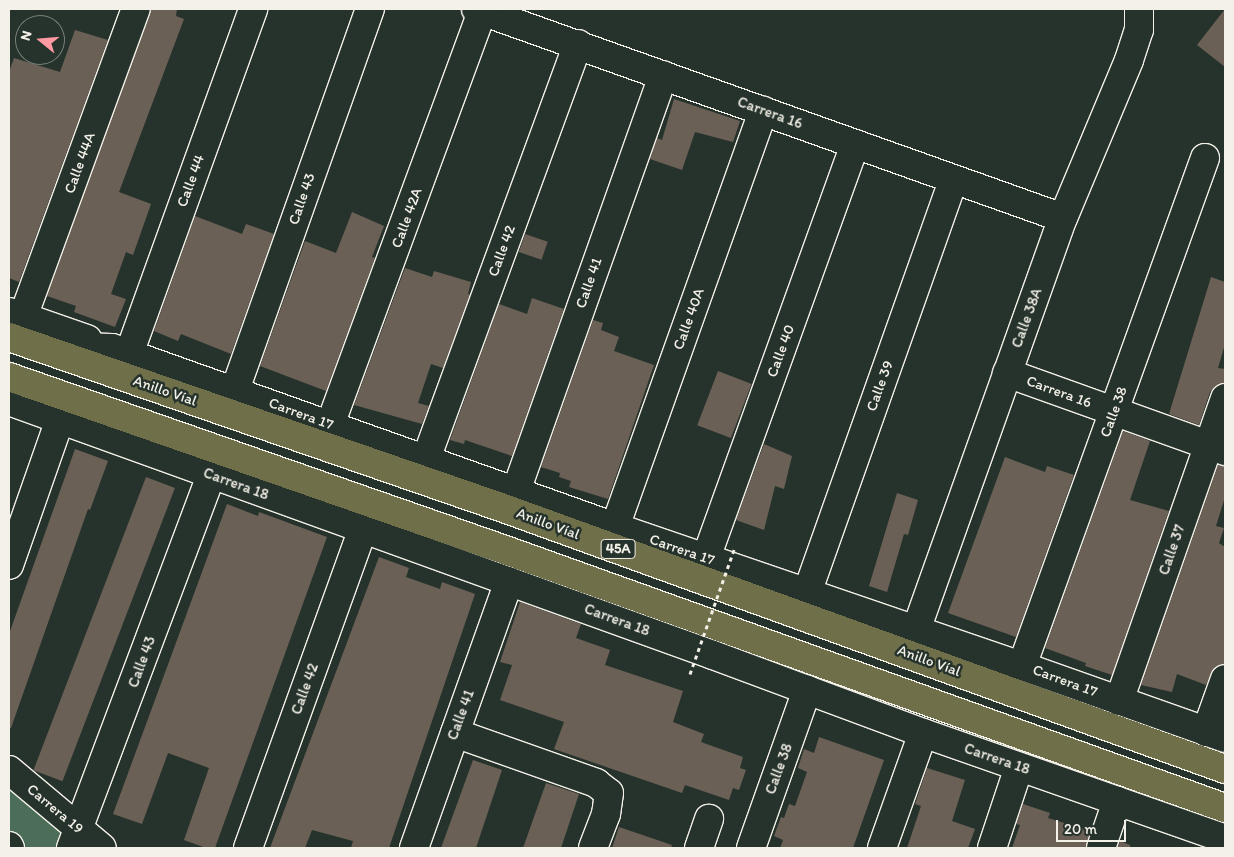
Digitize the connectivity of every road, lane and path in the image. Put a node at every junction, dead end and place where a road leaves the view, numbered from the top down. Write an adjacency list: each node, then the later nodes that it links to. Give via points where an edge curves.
1 (136, 9): 13 (street, Calle 44A)
2 (253, 9): 15 (street, Calle 44)
3 (370, 9): 18 (street, Calle 43)
4 (1139, 9): 12 (street, Calle 38A, via 1138,30 1129,60)
5 (480, 10): 6 (street, Carrera 16); 23 (street, Calle 42A)
6 (578, 44): 7 (street, Carrera 16); 25 (street, Calle 42)
7 (663, 75): 8 (street, Carrera 16); 27 (street, Calle 41)
8 (763, 111): 9 (street, Carrera 16); 28 (street, Calle 40A)
9 (855, 144): 11 (street, Carrera 16); 31 (street, Calle 40)
10 (1205, 158): 21 (street, Calle 38)
11 (954, 179): 12 (street, Carrera 16); 34 (street, Calle 39)
12 (1063, 218): 16 (street, Calle 38A)
13 (14, 322): 14 (highway, Anillo Víal / 45A); 15 (street, Carrera 17)
14 (36, 346): 15 (street, Carrera 17); 45 (highway, Anillo Víal / 45A, via 488,503)
15 (121, 351): 18 (street, Carrera 17)
16 (1007, 373): 21 (street, Carrera 16); 35 (street, Calle 38A)
17 (9, 376): 48 (highway, 45A)
18 (235, 390): 23 (street, Carrera 17)
19 (1225, 398): 24 (street, Calle 37)
20 (9, 401): 22 (street, Carrera 18)
21 (1114, 411): 24 (street, Carrera 16); 36 (street, Calle 38)
22 (60, 419): 26 (street, Carrera 18); 32 (street)
23 (330, 425): 25 (street, Carrera 17)
24 (1217, 448): 40 (street, Calle 37)
25 (426, 459): 27 (street, Carrera 17)
26 (211, 475): 29 (street, Carrera 18); 50 (street, Calle 43)
27 (516, 491): 28 (street, Carrera 17)
28 (615, 526): 31 (street, Carrera 17)
29 (363, 530): 33 (street, Carrera 18); 53 (street, Calle 42)
30 (735, 547): 37 (path, bridge)
31 (706, 558): 34 (street, Carrera 17)
32 (9, 564)
33 (509, 581): 39 (street, Carrera 18); 41 (street, Calle 41)
34 (806, 593): 35 (street, Carrera 17)
35 (916, 630): 36 (street, Carrera 17)
36 (1022, 666): 40 (street, Carrera 17)
37 (690, 674)
38 (1225, 679): 43 (street)
39 (807, 690): 42 (street, Carrera 18); 57 (street, Calle 38)
40 (1118, 701): 43 (street, Carrera 17)
41 (455, 733): 54 (street, Calle 41); 55 (street, via 596,783 609,793 606,814)
42 (923, 733): 44 (street, Carrera 18); 58 (street)
43 (1216, 735)
44 (1019, 767): 47 (street, Carrera 18); 59 (street)
45 (1225, 769)
46 (9, 770): 50 (street, Carrera 19)
47 (1117, 801): 51 (street, Carrera 18); 60 (street)
48 (1225, 808)
49 (708, 819): 56 (street)
50 (75, 839): 52 (street, Carrera 19)
51 (1216, 840)
52 (102, 848)
53 (248, 848)
54 (414, 848)
55 (593, 848)
56 (699, 848)
57 (750, 848)
58 (882, 848)
59 (992, 848)
60 (1100, 848)

